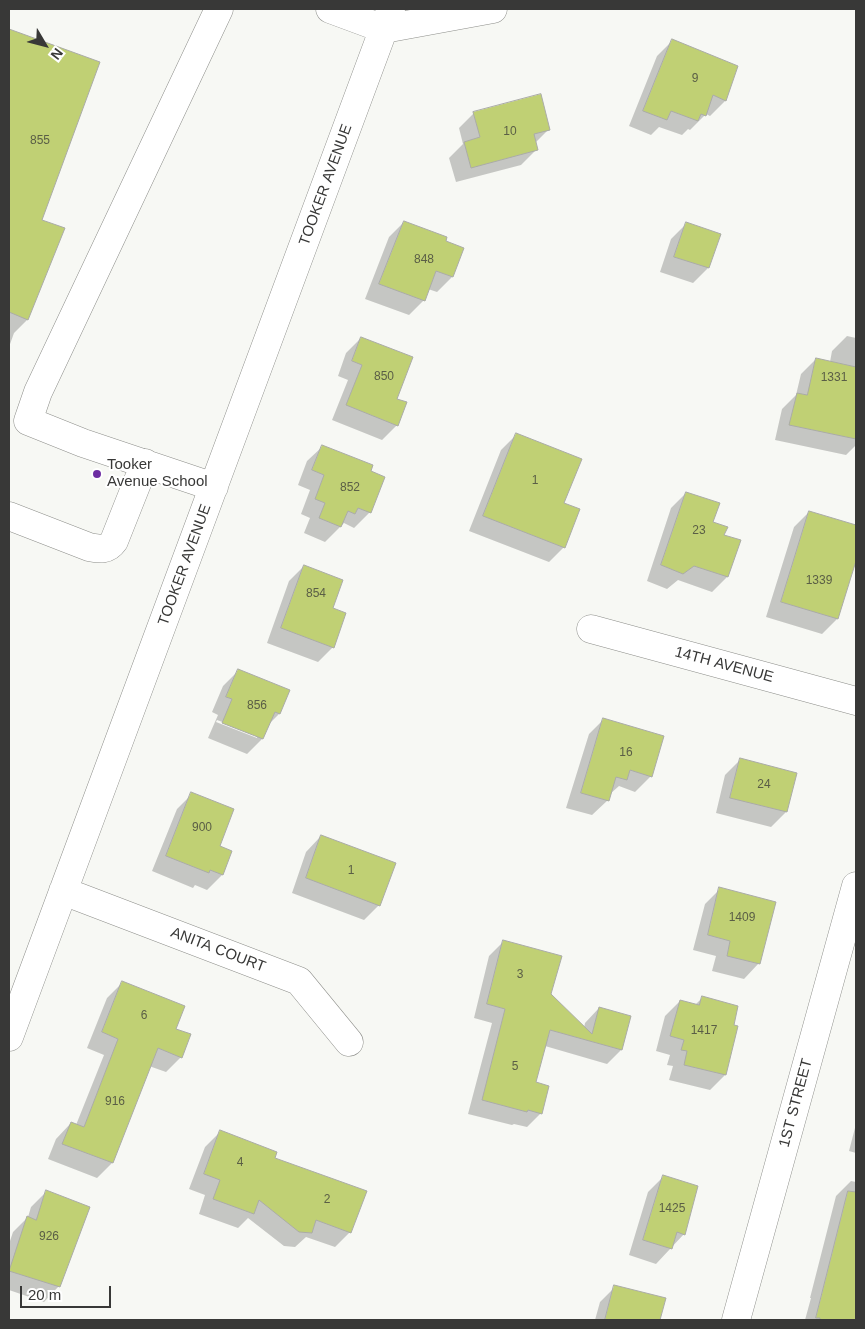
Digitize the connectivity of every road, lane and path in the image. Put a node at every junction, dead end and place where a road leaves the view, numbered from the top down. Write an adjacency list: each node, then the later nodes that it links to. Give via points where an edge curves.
1 (219, 9): 5 (street, via 38,392)
2 (330, 9): 4 (street)
3 (493, 9): 4 (street)
4 (388, 19): 7 (street, TOOKER AVENUE)
5 (18, 418): 6 (street)
6 (145, 463): 7 (street); 8 (street, via 110,546 102,549 89,547)
7 (214, 487): 12 (street, TOOKER AVENUE)
8 (9, 516)
9 (591, 629): 10 (street, 14TH AVENUE)
10 (856, 700)
11 (856, 886): 15 (street, 1ST STREET)
12 (63, 891): 13 (street, TOOKER AVENUE); 14 (street, ANITA COURT, via 299,981)
13 (9, 1037)
14 (349, 1042)
15 (736, 1320)

